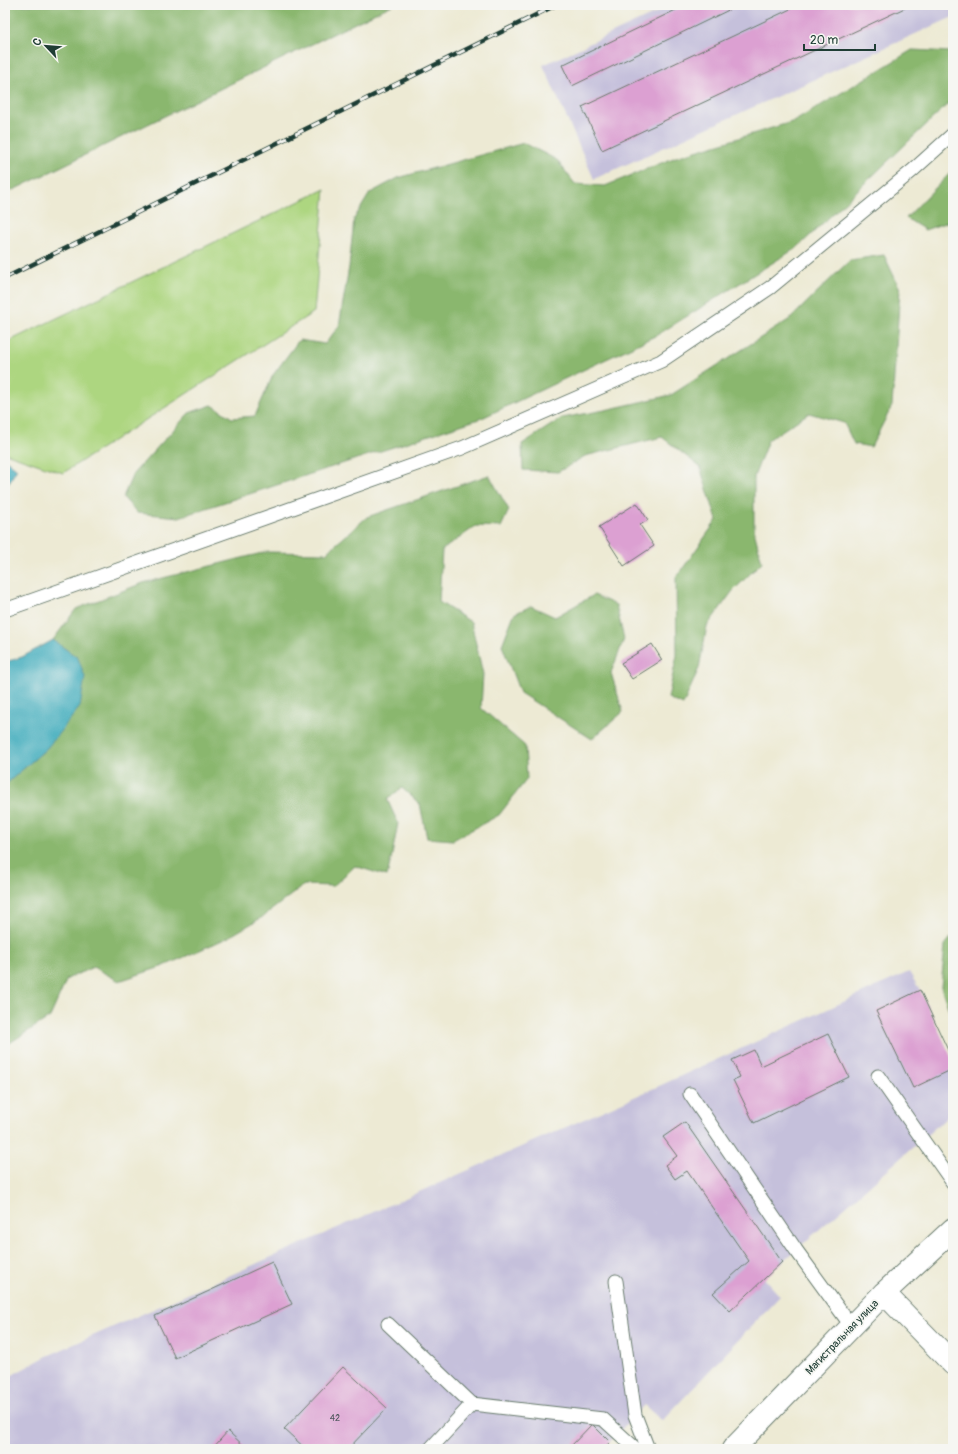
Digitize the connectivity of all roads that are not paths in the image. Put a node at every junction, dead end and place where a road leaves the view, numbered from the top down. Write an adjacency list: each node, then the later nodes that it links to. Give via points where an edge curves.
1 (953, 134): 2 (lane, via 771,287 661,361 462,448)
2 (5, 610)
3 (878, 1076): 5 (lane)
4 (690, 1094): 10 (lane, via 796,1250)
5 (953, 1183)
6 (953, 1229): 8 (main road, Магистральная улица)
7 (616, 1281): 15 (lane, via 635,1415)
8 (884, 1293): 10 (main road, Магистральная улица); 11 (main road)
9 (388, 1324): 12 (lane)
10 (852, 1327): 16 (main road, Магистральная улица)
11 (953, 1364)
12 (472, 1404): 13 (lane); 14 (lane, via 603,1419)
13 (430, 1449)
14 (636, 1449)
15 (648, 1449)
16 (733, 1449)

